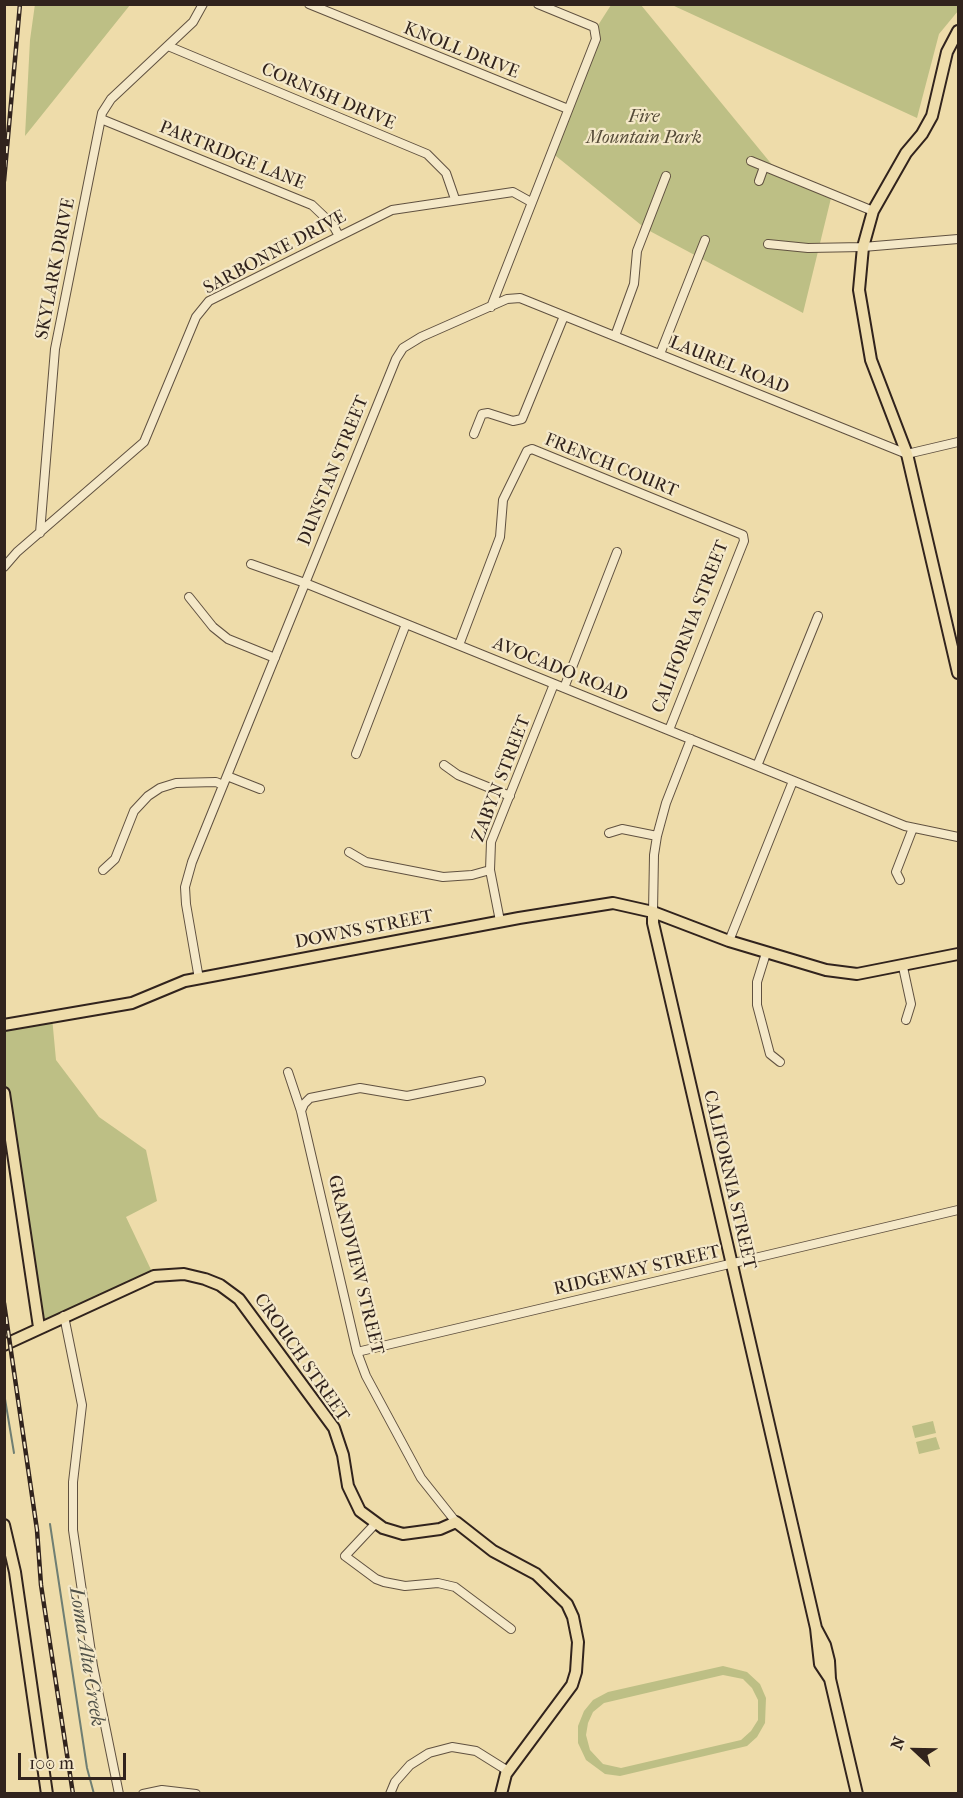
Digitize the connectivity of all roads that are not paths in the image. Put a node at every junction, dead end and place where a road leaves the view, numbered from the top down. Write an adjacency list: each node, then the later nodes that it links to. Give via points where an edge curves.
1 (202, 4): 5 (street, SKYLARK DRIVE, via 193,22)
2 (309, 4): 6 (street, KNOLL DRIVE)
3 (538, 4): 6 (street, via 596,30 596,39)
4 (958, 31): 14 (main road, via 947,52 932,116)
5 (168, 46): 7 (street, SKYLARK DRIVE, via 111,99); 12 (street, CORNISH DRIVE, via 427,154 446,173)
6 (568, 109): 13 (street)
7 (101, 119): 15 (street, PARTRIDGE LANE, via 312,205); 27 (street, SKYLARK DRIVE, via 55,349)
8 (751, 161): 9 (street)
9 (764, 167): 11 (street); 14 (street)
10 (666, 176): 22 (street, via 637,250 634,284)
11 (759, 181)
12 (454, 199): 13 (street, SARBONNE DRIVE, via 513,192); 15 (street, SARBONNE DRIVE, via 392,210)
13 (531, 202): 20 (street)
14 (873, 211): 19 (main road)
15 (339, 236): 27 (street, SARBONNE DRIVE, via 209,301 196,317 144,442)
16 (958, 239): 19 (street)
17 (705, 240): 23 (street)
18 (768, 244): 19 (street)
19 (863, 247): 26 (main road, via 859,290 864,334)
20 (490, 307): 21 (street, LAUREL ROAD, via 520,298); 32 (street, DUNSTAN STREET, via 421,336 403,348)
21 (564, 315): 22 (street, LAUREL ROAD); 24 (street, via 522,419 513,421 482,414)
22 (615, 336): 23 (street, LAUREL ROAD)
23 (660, 354): 26 (street, LAUREL ROAD)
24 (474, 434)
25 (958, 442): 26 (street)
26 (907, 454): 38 (main road)
27 (40, 532): 31 (street)
28 (743, 535): 36 (street, FRENCH COURT, via 527,451 503,500 500,537); 41 (street, CALIFORNIA STREET, via 744,541)
29 (616, 552): 40 (street)
30 (251, 564): 32 (street, AVOCADO ROAD)
31 (4, 567)
32 (305, 583): 35 (street, AVOCADO ROAD); 37 (street, DUNSTAN STREET)
33 (189, 597): 37 (street, via 228,639)
34 (818, 616): 45 (street)
35 (406, 624): 36 (street, AVOCADO ROAD); 43 (street)
36 (459, 645): 39 (street, AVOCADO ROAD)
37 (275, 658): 46 (street, DUNSTAN STREET)
38 (958, 673)
39 (554, 684): 40 (street, AVOCADO ROAD); 50 (street, ZABYN STREET)
40 (564, 688): 41 (street, AVOCADO ROAD)
41 (669, 730): 42 (street, AVOCADO ROAD)
42 (692, 740): 45 (street, AVOCADO ROAD); 53 (street, CALIFORNIA STREET)
43 (356, 754)
44 (444, 765): 50 (street, via 458,775)
45 (757, 766): 47 (street, AVOCADO ROAD)
46 (227, 776): 48 (street, DUNSTAN STREET); 49 (street)
47 (793, 781): 51 (street, AVOCADO ROAD); 61 (street)
48 (223, 785): 56 (street, via 176,783 148,796 134,811 116,859); 65 (street, DUNSTAN STREET, via 185,887)
49 (260, 789)
50 (510, 796): 57 (street, ZABYN STREET, via 491,842)
51 (913, 828): 54 (street, AVOCADO ROAD); 58 (street, via 896,872)
52 (609, 833): 53 (street, via 622,829)
53 (657, 836): 59 (street, CALIFORNIA STREET)
54 (958, 837)
55 (349, 852): 57 (street, via 366,862 443,877 472,876)
56 (104, 870)
57 (490, 870): 60 (street, ZABYN STREET)
58 (900, 880)
59 (653, 912): 60 (main road, DOWNS STREET, via 613,903); 61 (main road, DOWNS STREET); 74 (main road, CALIFORNIA STREET)
60 (500, 921): 65 (main road, DOWNS STREET)
61 (729, 941): 62 (main road, DOWNS STREET)
62 (766, 953): 64 (main road, DOWNS STREET, via 826,970 857,974); 68 (street, via 757,982 757,1005 770,1054)
63 (958, 954): 64 (main road, DOWNS STREET)
64 (903, 967): 66 (street, via 911,1004)
65 (199, 979): 67 (main road, DOWNS STREET, via 132,1003)
66 (906, 1020)
67 (4, 1024)
68 (780, 1062)
69 (288, 1072): 72 (street, GRANDVIEW STREET)
70 (481, 1081): 72 (street, via 407,1096 360,1088 310,1098)
71 (4, 1093): 76 (main road)
72 (301, 1111): 78 (street, GRANDVIEW STREET)
73 (958, 1210): 74 (street, RIDGEWAY STREET)
74 (732, 1265): 78 (street, RIDGEWAY STREET); 91 (main road, CALIFORNIA STREET, via 816,1628 825,1645)
75 (64, 1316): 76 (main road, CROUCH STREET); 80 (main road, CROUCH STREET, via 154,1276 184,1274 220,1285 248,1308 325,1413 343,1455 348,1486 360,1511); 86 (street, via 82,1405 73,1482 73,1530 93,1666)
76 (39, 1328): 77 (main road, CROUCH STREET)
77 (4, 1345)
78 (357, 1352): 79 (street, GRANDVIEW STREET, via 421,1478)
79 (456, 1522): 80 (main road, CROUCH STREET, via 411,1535); 84 (main road, GRANDVIEW STREET, via 493,1551 549,1584 573,1617 578,1642 572,1685)
80 (376, 1523): 83 (street, via 345,1556 384,1582 455,1587)
81 (4, 1525): 82 (main road)
82 (10, 1572): 85 (main road)
83 (511, 1629)
84 (508, 1771): 89 (street, via 476,1751 452,1747 429,1753 410,1764); 90 (main road, GRANDVIEW STREET)
85 (47, 1794)
86 (119, 1794)
87 (143, 1794): 88 (street, via 162,1790)
88 (196, 1794)
89 (390, 1794)
90 (501, 1794)
91 (857, 1794)

